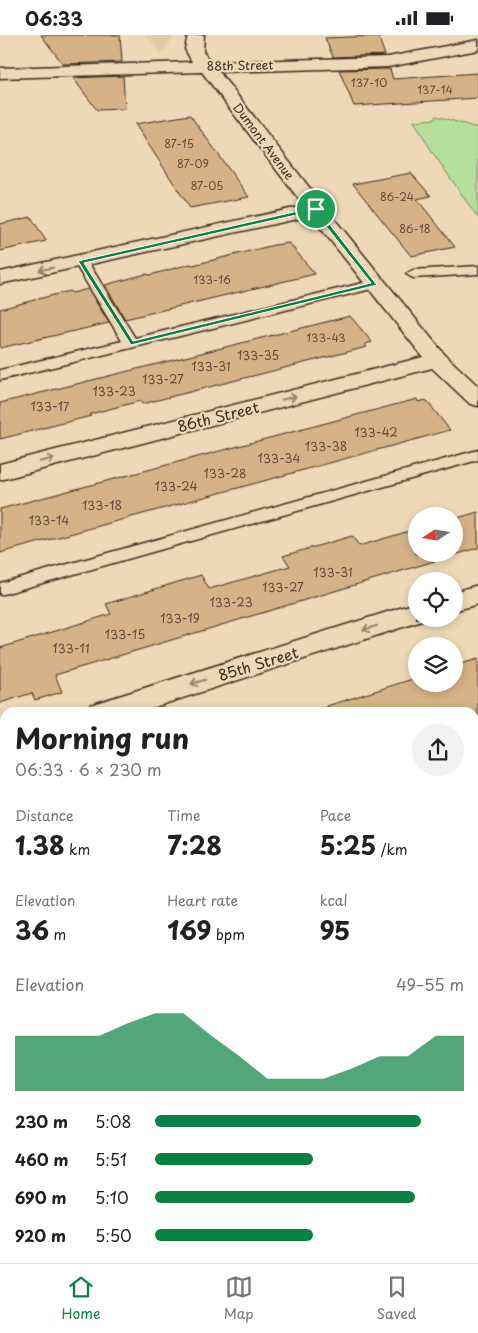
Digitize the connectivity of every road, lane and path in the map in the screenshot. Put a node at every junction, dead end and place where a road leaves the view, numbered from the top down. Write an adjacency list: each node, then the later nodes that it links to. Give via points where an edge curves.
1 (196, 35): 5 (street, Dumont Avenue, via 193,55)
2 (424, 35): 4 (street)
3 (478, 45): 4 (street, 88th Street)
4 (422, 55): 5 (street, 88th Street, via 388,62)
5 (206, 66): 6 (street, 88th Street); 7 (street, Dumont Avenue)
6 (0, 73)
7 (316, 209): 8 (street); 12 (street, Dumont Avenue)
8 (81, 261): 11 (street, one-way to 11); 13 (lane)
9 (478, 269): 10 (lane)
10 (413, 275)
11 (0, 278)
12 (375, 284): 13 (lane); 14 (street, Dumont Avenue)
13 (131, 343): 15 (lane)
14 (437, 360): 16 (street, Dumont Avenue); 18 (street, 86th Street, one-way to 14)
15 (0, 375)
16 (477, 397)
17 (478, 455): 19 (lane)
18 (0, 472)
19 (0, 589)
20 (478, 594): 21 (street)
21 (463, 599)
22 (408, 616): 23 (street, 85th Street, one-way to 23)
23 (119, 707)

